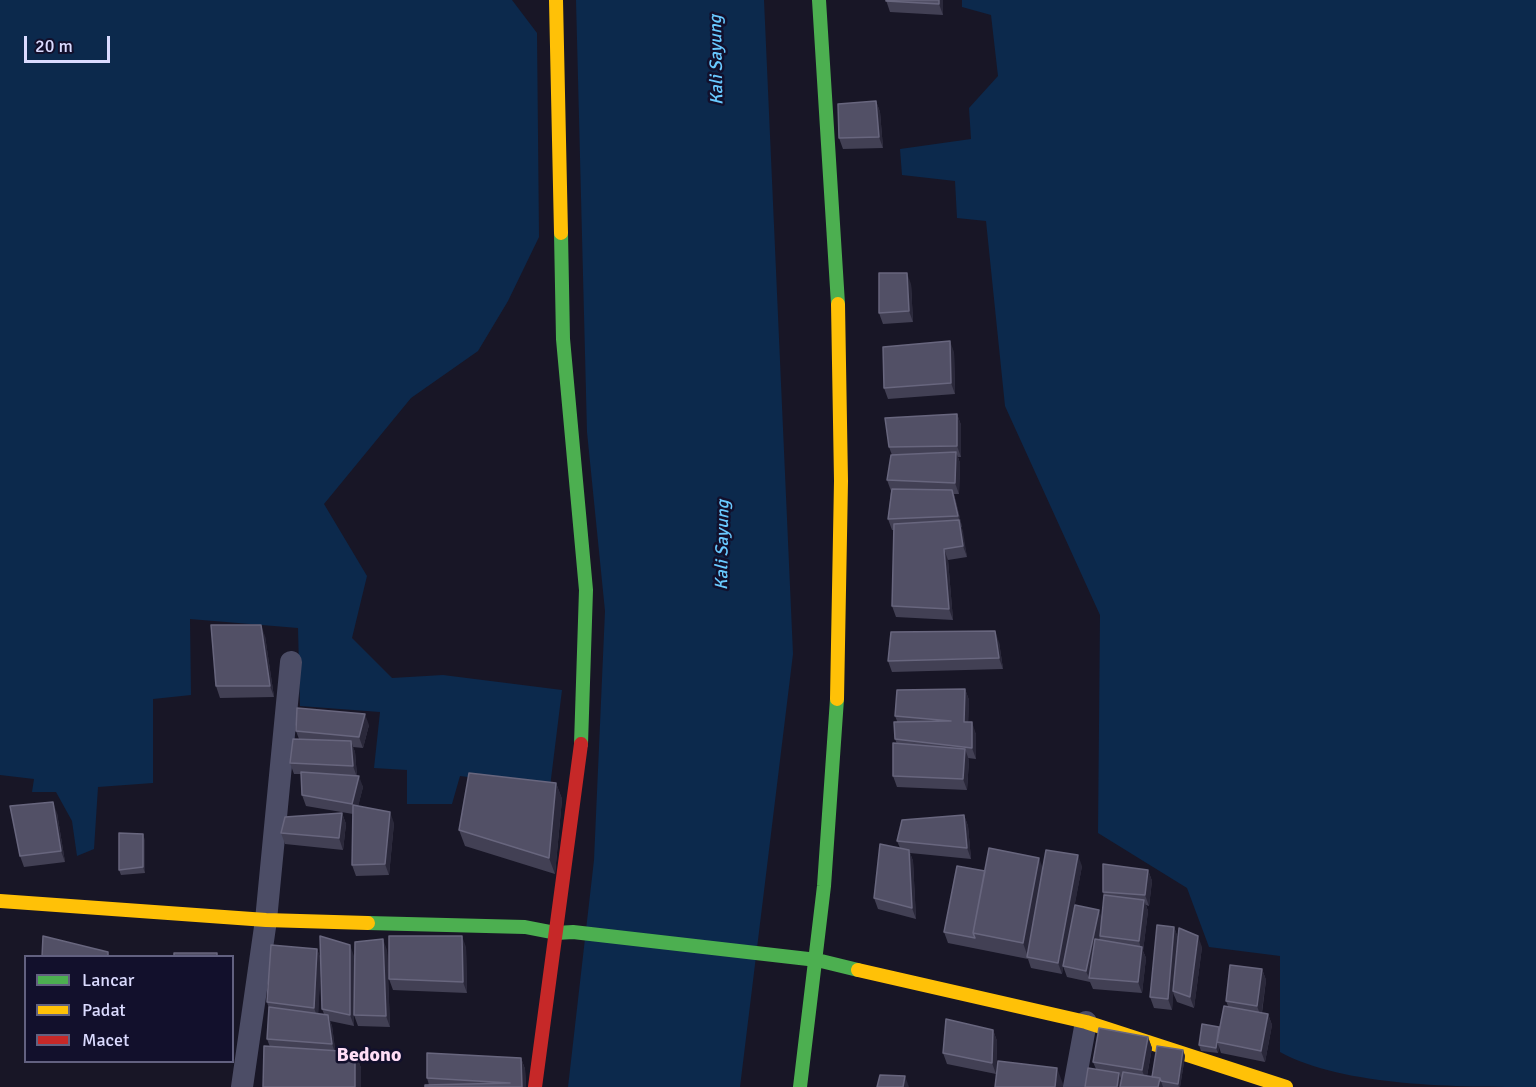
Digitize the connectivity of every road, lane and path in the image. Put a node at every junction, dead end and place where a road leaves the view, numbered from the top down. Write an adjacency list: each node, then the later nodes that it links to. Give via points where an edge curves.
1 (556, 0): 6 (street, via 564,339 586,590 581,754)
2 (819, 0): 7 (street, via 837,278 841,464 839,685)
3 (291, 663): 5 (street)
4 (0, 901): 5 (street)
5 (266, 920): 6 (street, via 525,927); 9 (street)
6 (556, 933): 7 (street); 10 (street)
7 (817, 960): 8 (street); 11 (street)
8 (1086, 1022): 12 (street); 13 (street)
9 (242, 1087)
10 (536, 1087)
11 (800, 1087)
12 (1074, 1087)
13 (1286, 1087)

